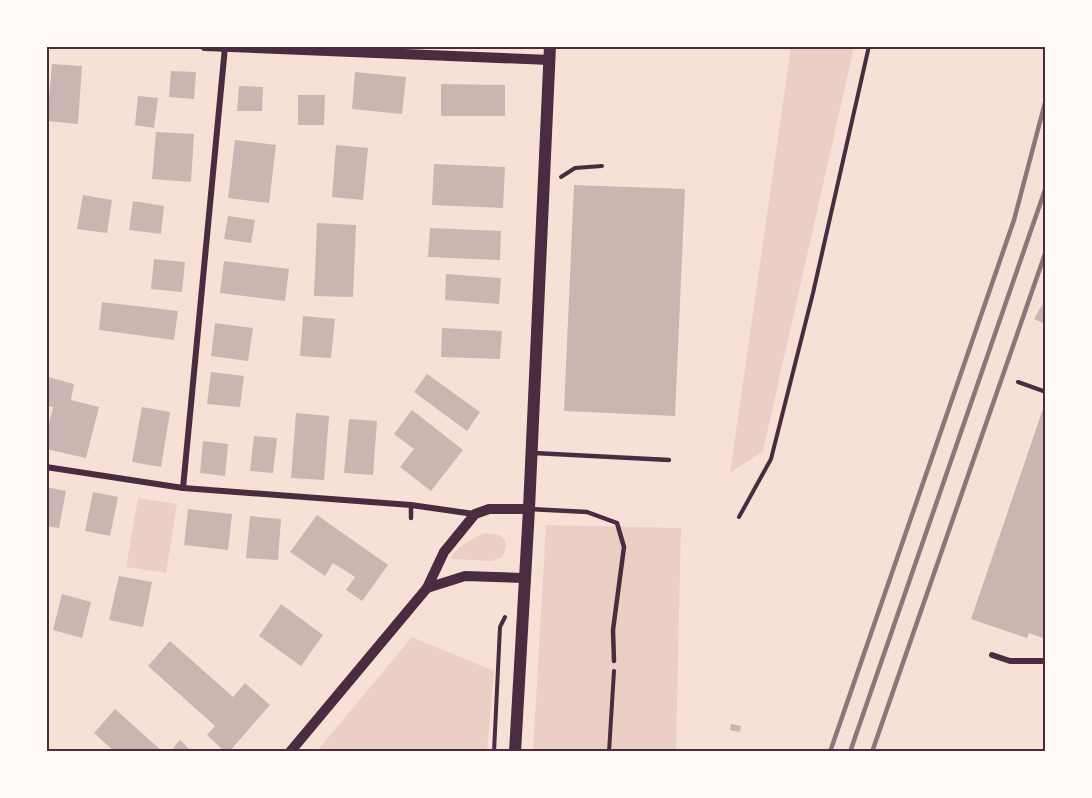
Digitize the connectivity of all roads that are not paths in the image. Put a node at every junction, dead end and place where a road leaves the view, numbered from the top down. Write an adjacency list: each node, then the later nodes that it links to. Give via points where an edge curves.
1 (205, 46): 3 (street)
2 (550, 46): 5 (main road)
3 (225, 47): 4 (street); 9 (street)
4 (269, 48): 5 (street)
5 (550, 60): 6 (main road)
6 (531, 453): 7 (lane); 11 (main road)
7 (669, 460)
8 (46, 467): 9 (street)
9 (183, 488): 10 (street)
10 (411, 505): 12 (street); 13 (lane)
11 (529, 509): 12 (street, via 489,509); 14 (main road); 17 (lane, via 587,512 617,523 624,547 613,630)
12 (475, 514): 15 (street, via 444,552)
13 (411, 518)
14 (524, 578): 15 (street, via 465,576); 20 (main road)
15 (427, 588): 19 (street)
16 (992, 655): 18 (street, via 1010,661)
17 (614, 661)
18 (1046, 661)
19 (290, 752)
20 (515, 752)

